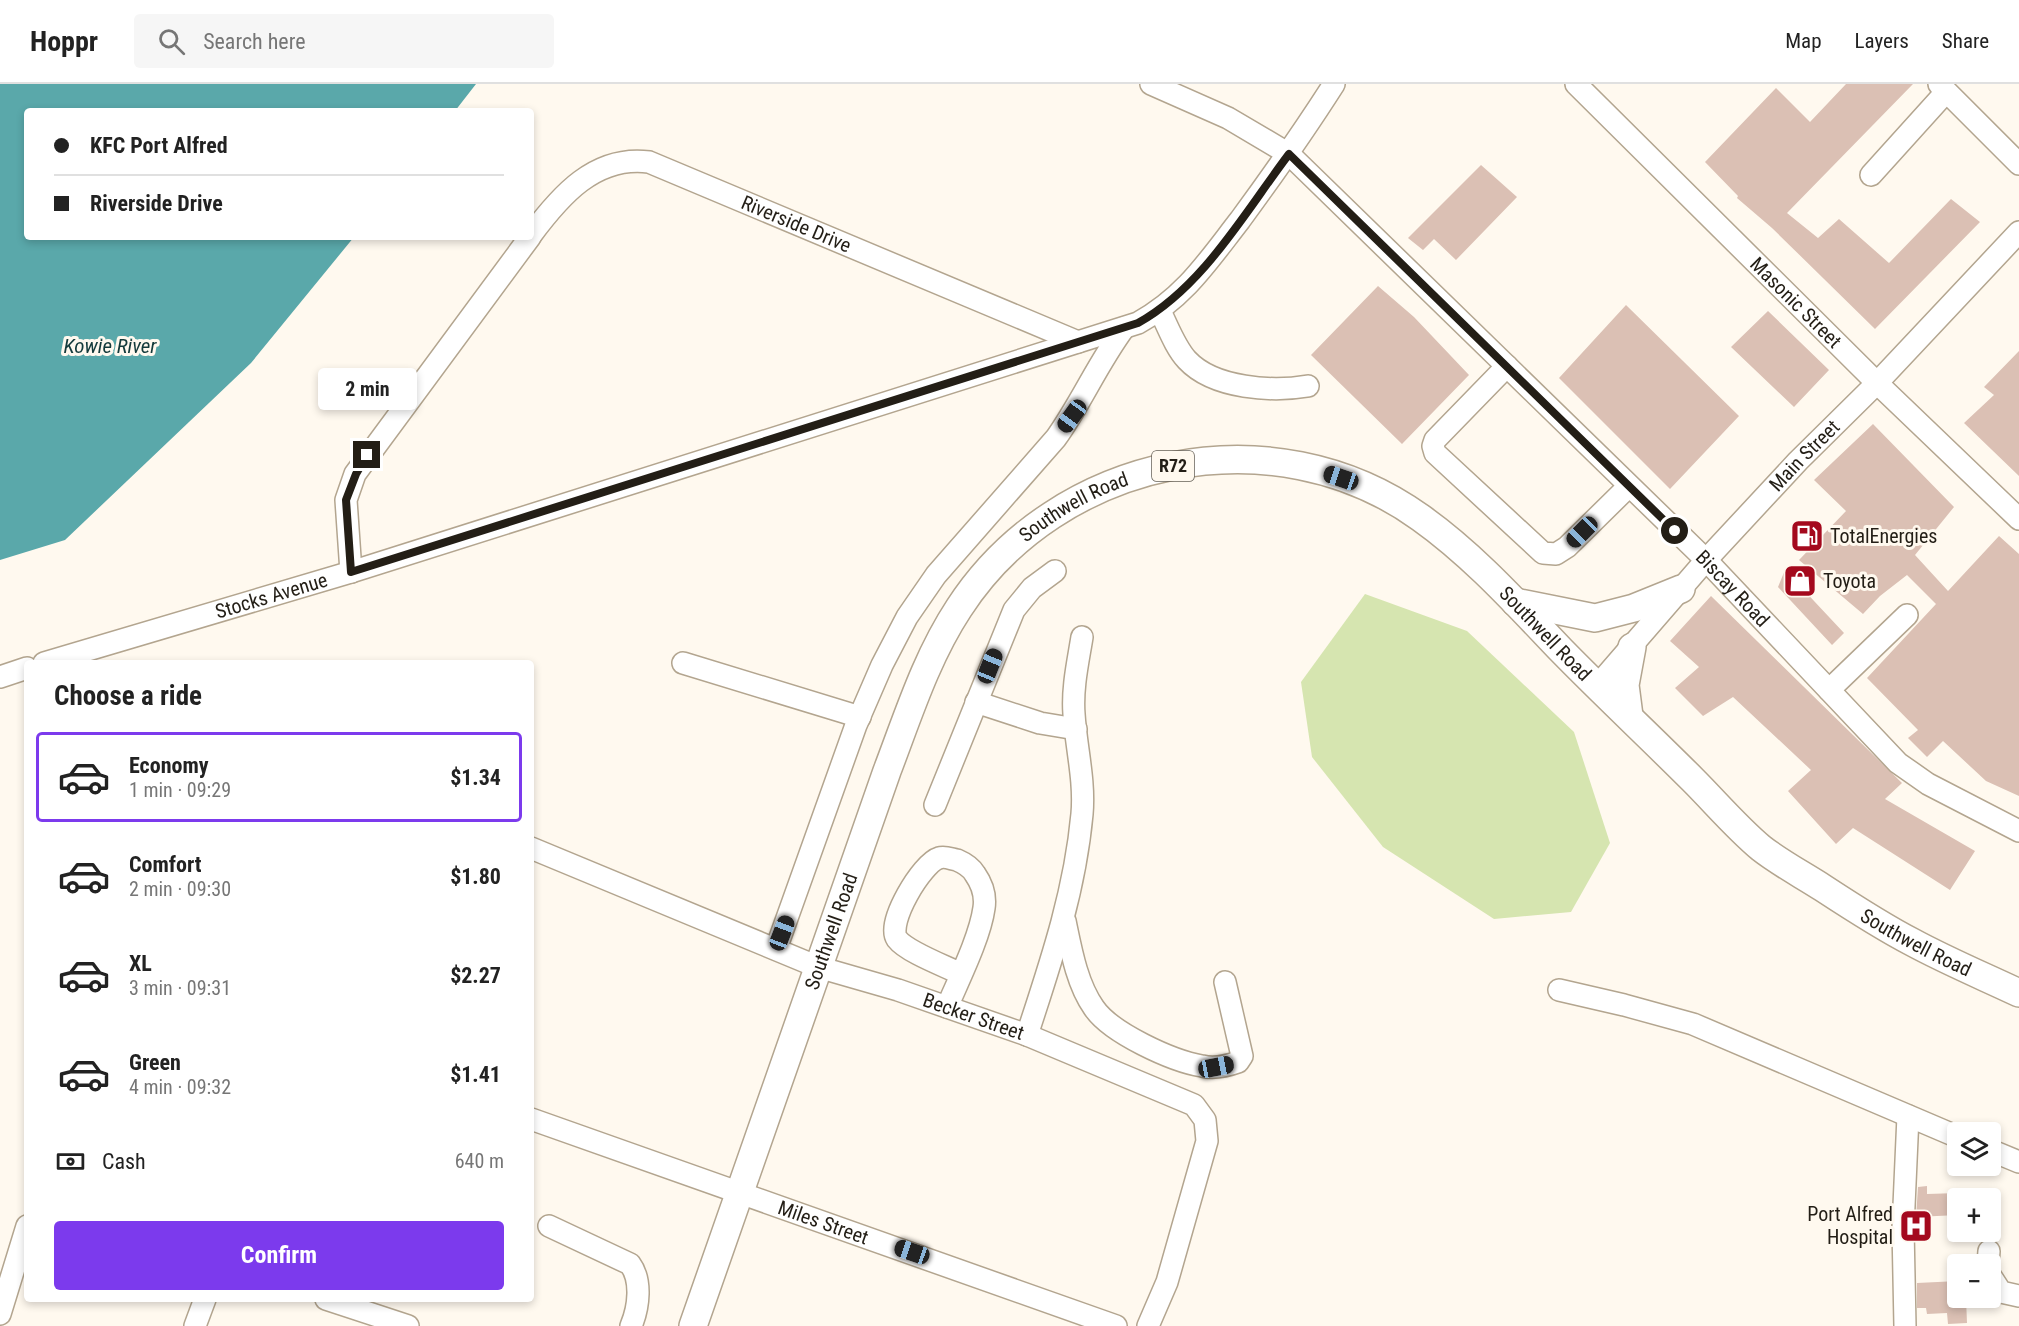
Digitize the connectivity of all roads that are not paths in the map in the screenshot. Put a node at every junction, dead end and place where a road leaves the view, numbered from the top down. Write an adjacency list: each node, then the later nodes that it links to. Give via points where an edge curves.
1 (1151, 84): 5 (street, Biscay Road, via 1228,118)
2 (1334, 84): 5 (street, Stocks Avenue)
3 (1576, 84): 15 (street, Masonic Street)
4 (1943, 88): 6 (street); 7 (street)
5 (1289, 154): 11 (street, Stocks Avenue, via 1191,284); 14 (street, Biscay Road)
6 (2019, 164)
7 (1871, 175)
8 (534, 231): 13 (street, Riverside Drive, via 555,204 584,178 620,163 649,162)
9 (2019, 232): 15 (street, Main Street)
10 (527, 240): 21 (street, Riverside Drive, via 356,474 346,500)
11 (1160, 311): 12 (street, Stocks Avenue); 16 (street, via 1178,346 1196,368 1261,389)
12 (1124, 328): 13 (street, Stocks Avenue); 33 (street, via 1100,361 1056,438 936,574 882,664)
13 (1077, 342): 21 (street, Stocks Avenue)
14 (1507, 366): 17 (street, Biscay Road); 17 (street, via 1435,440 1435,453 1543,553 1556,554 1567,547)
15 (1877, 383): 18 (street, Masonic Street); 19 (street, Main Street)
16 (1308, 386)
17 (1629, 486): 19 (street, Biscay Road)
18 (2019, 519)
19 (1706, 560): 22 (street, Main Street); 30 (street, Biscay Road)
20 (1055, 571): 31 (street, via 1032,588 1014,610)
21 (351, 572): 27 (street, Stocks Avenue)
22 (1681, 589): 23 (main road, via 1595,618); 26 (street, Main Street)
23 (1515, 602): 29 (main road, Southwell Road / R72); 40 (main road, Southwell Road / R72, via 1418,515 1366,487 1303,466 1249,459 1192,463 1115,480 1070,502 1049,514 1004,553 959,608 935,650)
24 (1907, 615): 30 (street)
25 (1082, 637): 34 (street, via 1073,695)
26 (1632, 647): 29 (street, Main Street); 32 (main road, via 1625,684)
27 (54, 660)
28 (684, 663): 33 (street)
29 (1597, 686): 32 (main road, Southwell Road / R72)
30 (1829, 690): 36 (street, Biscay Road, via 1898,763 1928,784)
31 (976, 702): 34 (street, via 1040,723); 35 (street)
32 (1629, 716): 44 (main road, Southwell Road / R72, via 1761,848 1912,942)
33 (860, 717): 39 (street)
34 (1076, 729): 38 (street, via 1082,812)
35 (935, 805)
36 (2019, 831)
37 (534, 850): 39 (street, Becker Street)
38 (1064, 917): 42 (street, via 1083,990 1094,1010 1145,1046 1201,1066 1238,1062 1242,1056); 46 (street)
39 (776, 950): 40 (street, Becker Street)
40 (818, 967): 45 (street, Becker Street); 52 (main road, Southwell Road / R72)
41 (961, 974): 41 (street, via 984,911 984,894 972,869 954,860 938,858 914,882 894,933 909,947); 45 (street)
42 (1225, 982)
43 (1559, 990): 47 (street, via 1693,1024)
44 (2019, 993)
45 (947, 1007): 46 (street, Becker Street)
46 (1027, 1035): 65 (street, Becker Street, via 1189,1101 1205,1120 1207,1141 1167,1282)
47 (1908, 1116): 49 (street); 66 (street)
48 (534, 1120): 52 (street, Miles Street)
49 (1947, 1132)
50 (2001, 1155): 51 (street)
51 (2019, 1162)
52 (739, 1192): 63 (main road, Southwell Road / R72); 64 (street, Miles Street)
53 (549, 1226): 62 (street, via 630,1264 635,1271 638,1302)
54 (24, 1236): 59 (street)
55 (2001, 1292): 56 (street)
56 (2019, 1296)
57 (204, 1302): 60 (street)
58 (336, 1302): 61 (street)
59 (0, 1314)
60 (195, 1326)
61 (408, 1326)
62 (631, 1326)
63 (693, 1326)
64 (1116, 1326)
65 (1148, 1326)
66 (1905, 1326)

